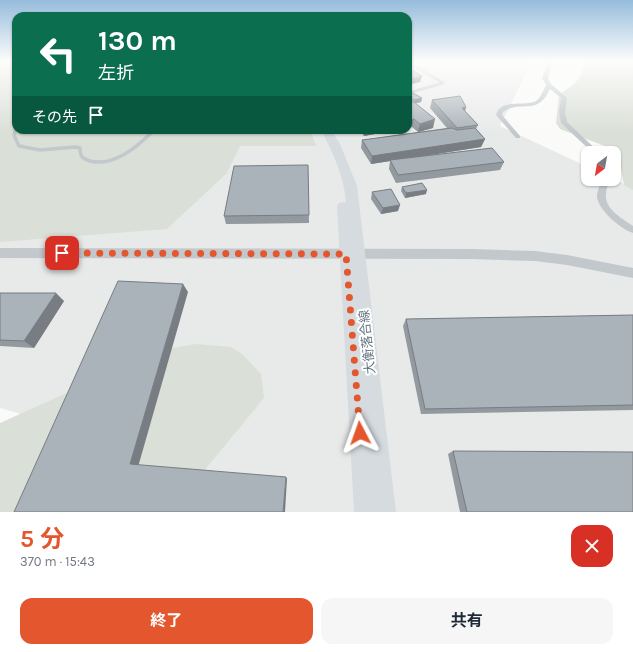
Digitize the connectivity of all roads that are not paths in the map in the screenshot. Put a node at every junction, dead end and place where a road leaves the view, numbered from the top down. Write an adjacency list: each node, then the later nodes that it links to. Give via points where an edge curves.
1 (436, 85): 3 (lane)
2 (549, 85): 8 (street, via 543,98 535,104 509,106 500,110 499,115); 9 (street, via 564,98 564,123)
3 (412, 92)
4 (14, 134): 5 (lane, via 19,146 28,150 75,147 80,148 82,158 98,162 109,161 131,151)
5 (150, 134)
6 (321, 134): 13 (main road, 大衡落合線, via 343,186)
7 (328, 134): 13 (main road, 大衡落合線, via 351,186)
8 (518, 137)
9 (589, 146)
10 (602, 186): 11 (street, via 600,198 604,206)
11 (633, 230)
12 (0, 253): 13 (street)
13 (353, 254): 14 (street, via 535,256); 15 (main road, 大衡落合線); 16 (main road, 大衡落合線)
14 (633, 273)
15 (366, 512)
16 (384, 512)

